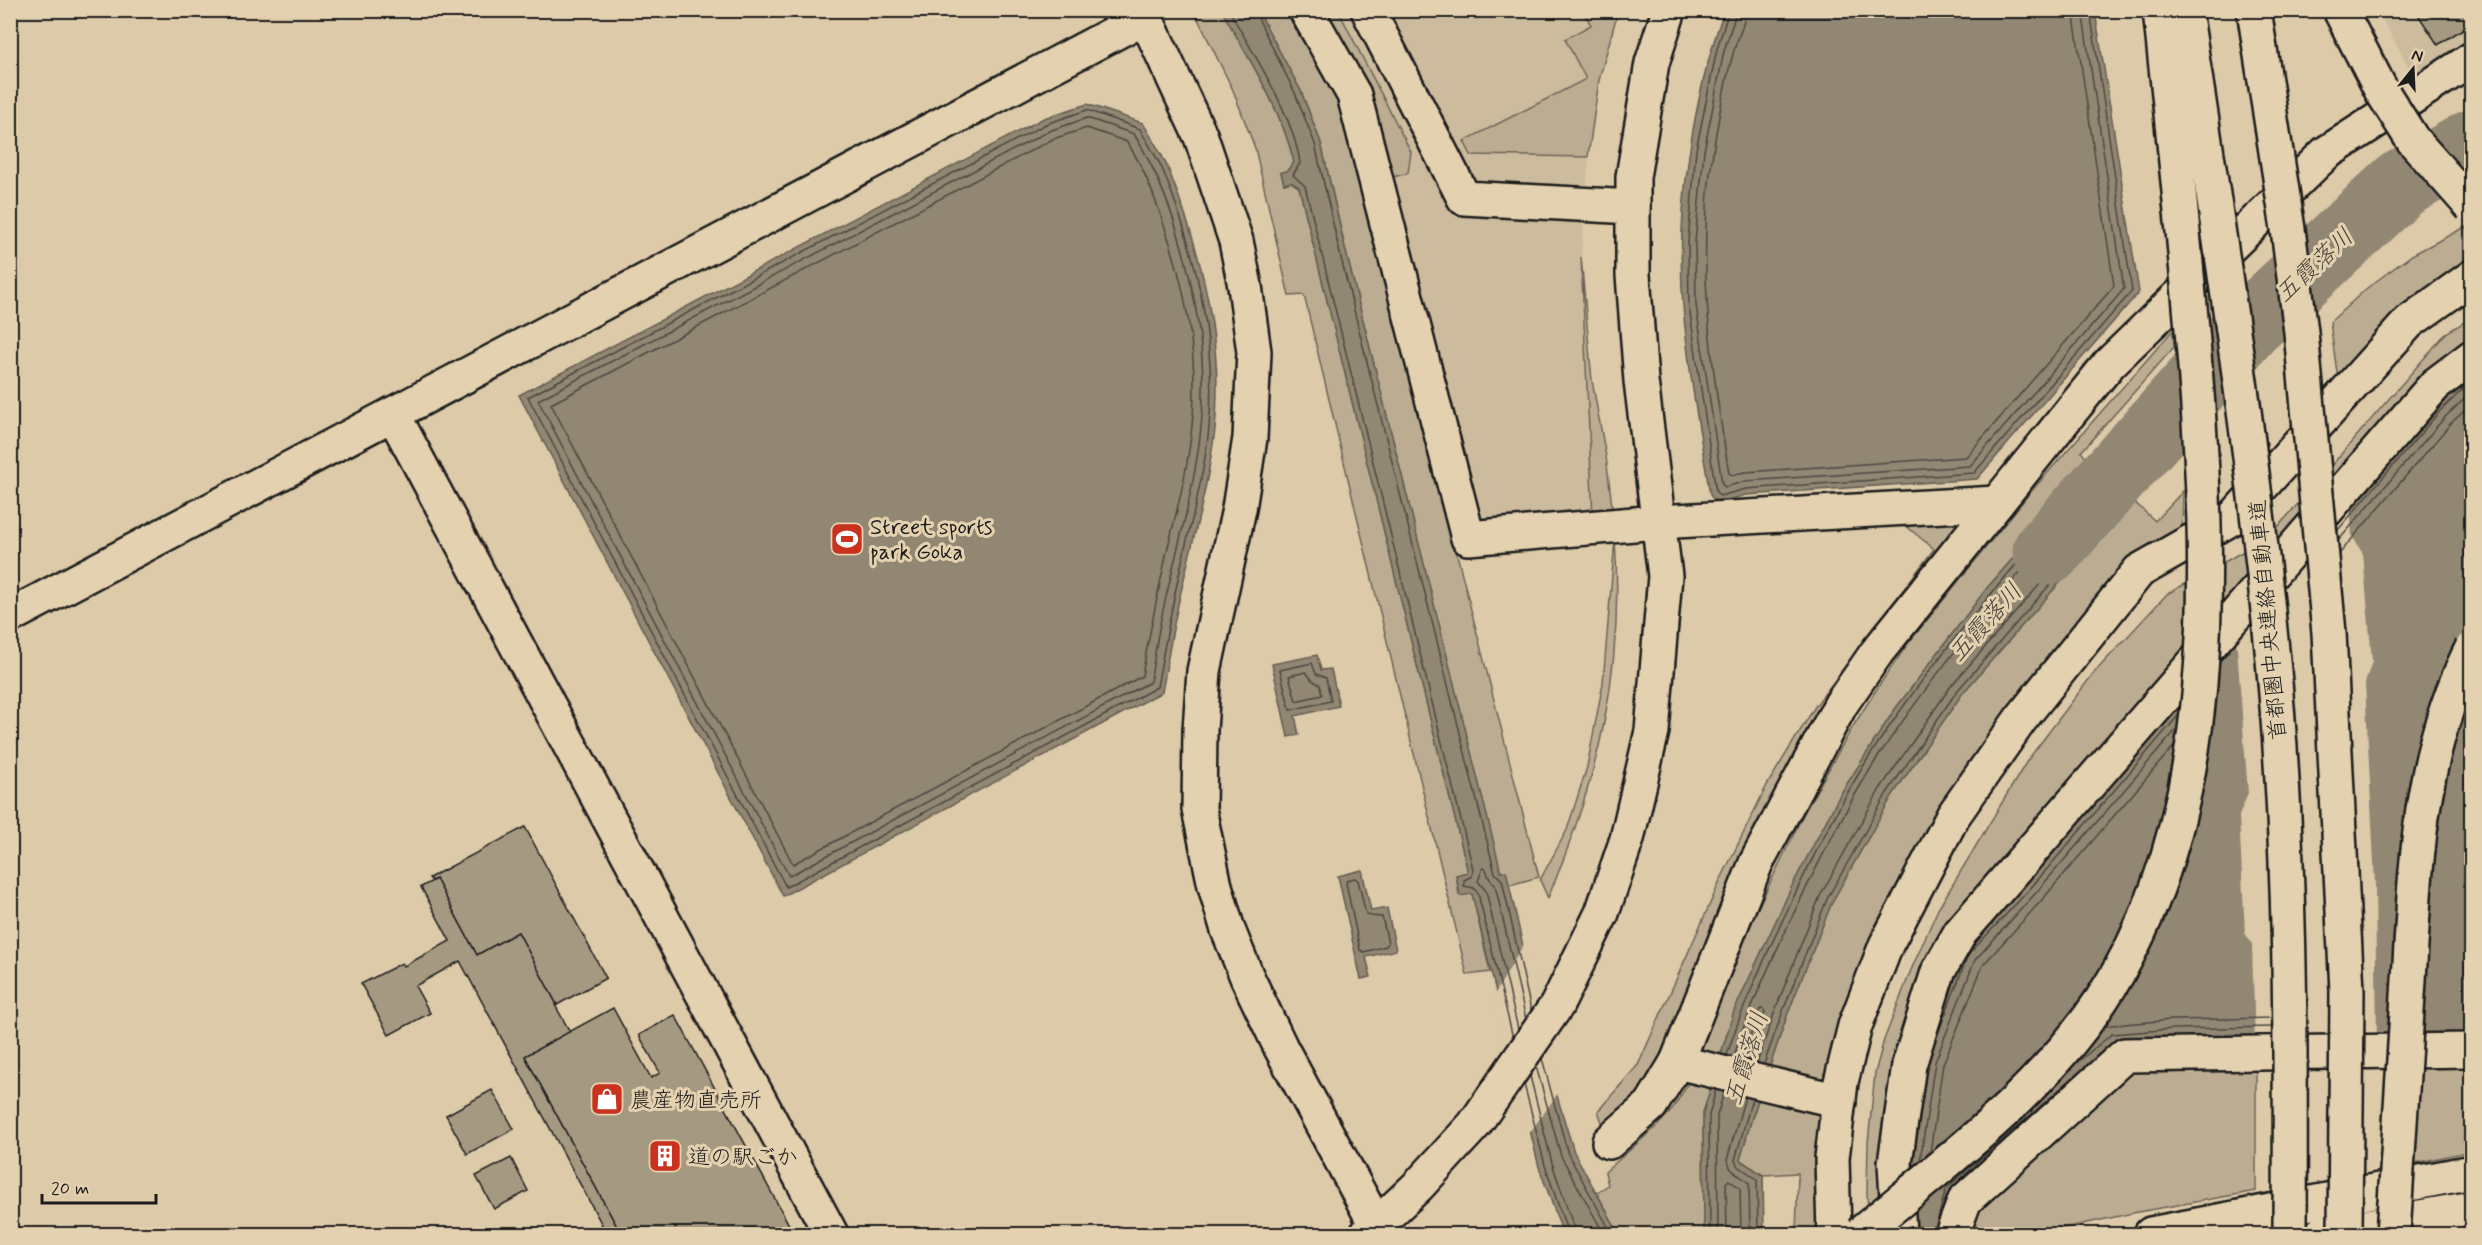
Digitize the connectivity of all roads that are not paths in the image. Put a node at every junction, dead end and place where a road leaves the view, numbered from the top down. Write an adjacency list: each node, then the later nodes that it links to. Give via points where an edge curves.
1 (1306, 10): 16 (main road, via 1354,95 1468,538)
2 (1368, 10): 10 (main road, via 1464,198)
3 (1669, 10): 10 (main road, via 1652,63 1633,177)
4 (2160, 10): 28 (main road, bridge, via 2200,428 2206,589 2192,750 2177,821 2156,890 2132,948 2102,999 2066,1048 2015,1104)
5 (2185, 10): 32 (main road, 首都圏中央連絡自動車道, bridge, via 2248,431 2273,662 2289,952)
6 (2254, 10): 34 (main road, bridge, via 2299,321 2329,633 2347,991)
7 (2340, 10): 11 (main road, bridge, via 2412,140)
8 (1144, 14): 14 (main road); 25 (main road, via 1201,137 1236,241 1254,352 1250,438 1239,509 1204,671 1199,809 1215,886 1247,977)
9 (2472, 59): 15 (main road, via 2326,153 2109,364)
10 (1633, 207): 16 (main road, via 1633,275 1641,381)
11 (2472, 207)
12 (2472, 278): 21 (main road, via 2409,322 2234,517 2139,571 2020,720 1953,816 1886,945 1855,1026)
13 (2472, 357): 29 (main road, via 2435,385 1960,933 1938,972 1909,1065 1895,1163)
14 (393, 414): 17 (main road); 26 (main road)
15 (1997, 503): 16 (main road); 20 (main road, via 1877,652 1841,704 1756,863)
16 (1658, 522): 25 (main road, via 1665,576 1652,731 1628,839 1602,913 1557,1005 1489,1104 1451,1152)
17 (10, 616)
18 (2472, 648): 35 (main road, bridge, via 2444,713 2424,789 2416,856)
19 (2472, 1050): 30 (main road, via 2124,1055 1965,1200)
20 (1677, 1062): 21 (main road); 22 (main road, via 1652,1105)
21 (1839, 1101): 27 (main road, via 1832,1158)
22 (1609, 1142)
23 (2472, 1172): 31 (main road)
24 (2472, 1208): 33 (main road)
25 (1375, 1232)
26 (831, 1234)
27 (1833, 1234)
28 (1860, 1234)
29 (1899, 1234)
30 (1952, 1234)
31 (2151, 1234)
32 (2290, 1234)
33 (2321, 1234)
34 (2345, 1234)
35 (2393, 1234)

